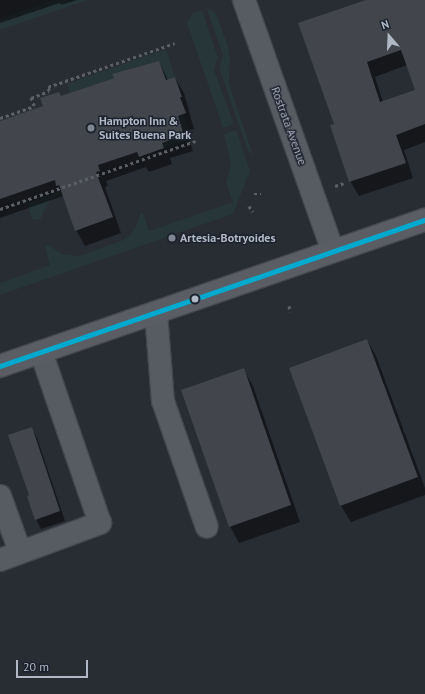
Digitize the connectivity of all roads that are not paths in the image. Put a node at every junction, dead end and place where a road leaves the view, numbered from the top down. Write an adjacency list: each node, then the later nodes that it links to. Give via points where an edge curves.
1 (244, 0): 3 (street, Rostrata Avenue)
2 (425, 220): 3 (main road)
3 (333, 251): 4 (main road)
4 (156, 313): 5 (main road); 8 (street, via 163,400)
5 (41, 352): 6 (main road); 9 (street, via 100,523)
6 (0, 366)
7 (0, 496): 9 (street)
8 (207, 527)
9 (20, 552): 10 (street)
10 (0, 560)

